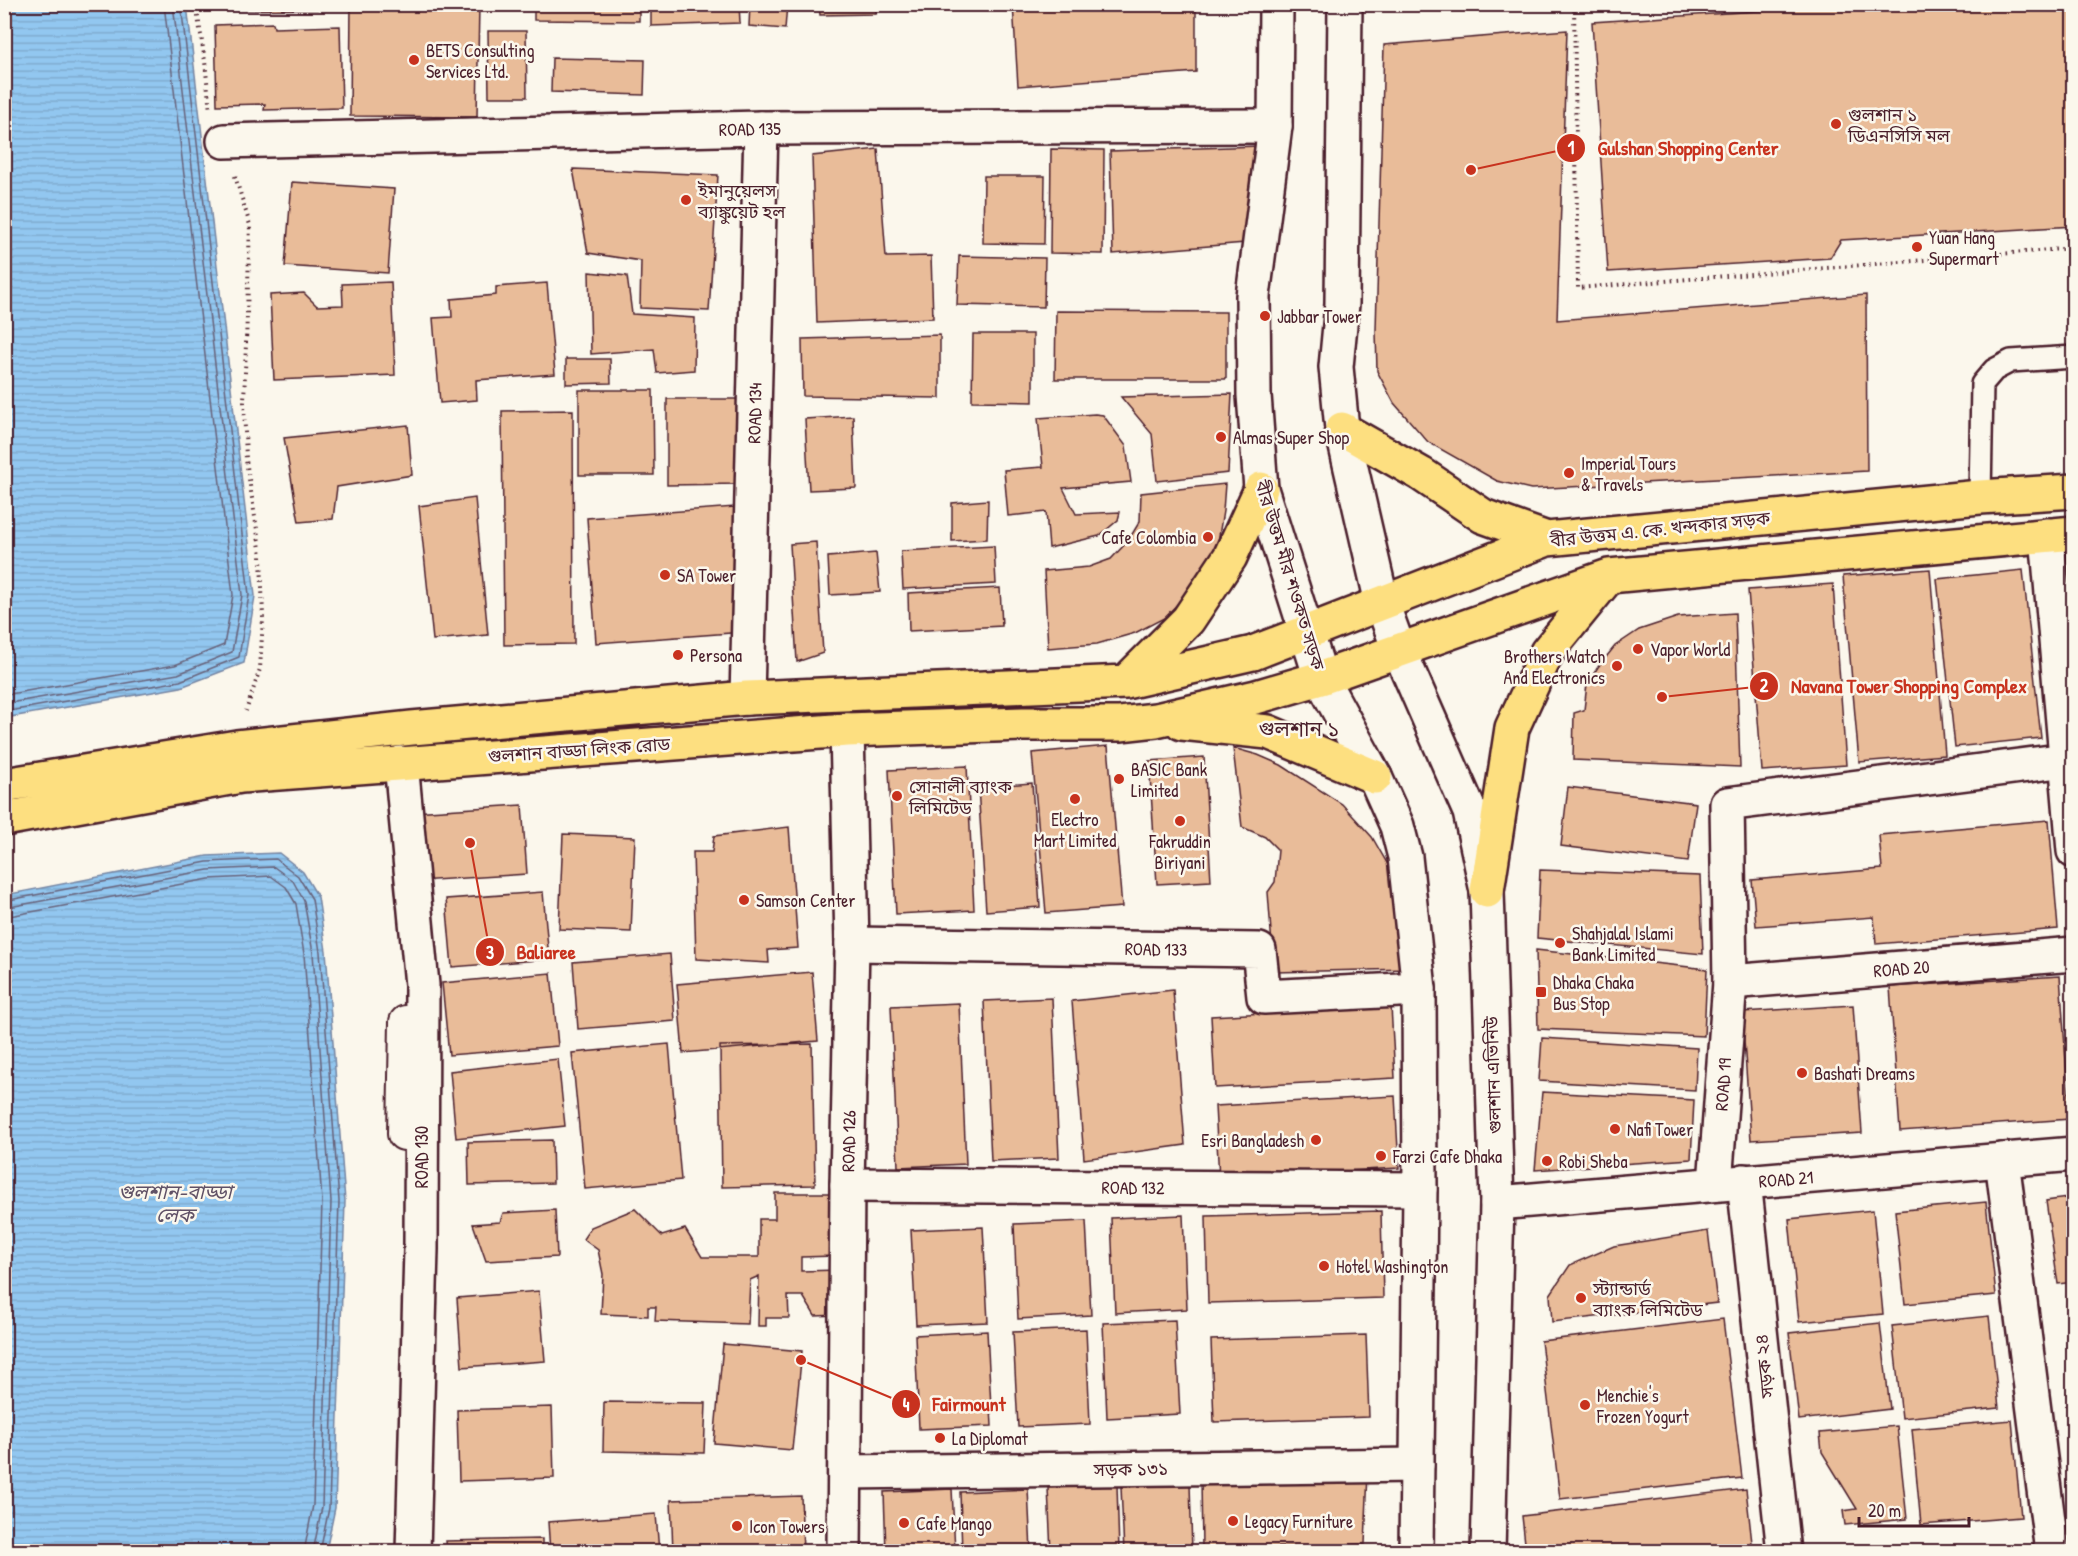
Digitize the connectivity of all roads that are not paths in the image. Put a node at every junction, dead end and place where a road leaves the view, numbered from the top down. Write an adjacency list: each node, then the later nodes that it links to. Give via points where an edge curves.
1 (1276, 4): 3 (street, বীর উত্তম মীর শওকত সড়ক)
2 (1345, 4): 7 (street, via 1342,304 1336,368)
3 (1275, 126): 4 (street, ROAD 135); 8 (street, বীর উত্তম মীর শওকত সড়ক, via 1253,296 1254,395)
4 (762, 128): 5 (street, ROAD 135); 19 (street, ROAD 134)
5 (225, 141)
6 (2073, 357): 10 (lane, via 2011,361 1994,370 1982,384)
7 (1342, 429): 12 (main road, via 1484,516); 14 (street)
8 (1261, 489): 15 (street, বীর উত্তম মীর শওকত সড়ক); 18 (main road, via 1230,557 1188,620)
9 (2073, 491): 10 (main road, বীর উত্তম এ. কে. খন্দকার সড়ক)
10 (1980, 497): 12 (main road, বীর উত্তম এ. কে. খন্দকার সড়ক)
11 (2060, 534): 13 (main road); 22 (street)
12 (1547, 539): 14 (main road, বীর উত্তম এ. কে. খন্দকার সড়ক)
13 (1609, 576): 16 (main road); 28 (main road, via 1547,652 1512,728)
14 (1382, 603): 15 (main road, বীর উত্তম এ. কে. খন্দকার সড়ক); 16 (street)
15 (1307, 633): 17 (street, বীর উত্তম মীর শওকত সড়ক); 18 (main road, বীর উত্তম এ. কে. খন্দকার সড়ক, via 1253,653)
16 (1399, 650): 17 (main road); 28 (street, গুলশান এভিনিউ, via 1470,812)
17 (1321, 678): 20 (main road); 24 (street)
18 (1126, 682): 19 (main road, গুলশান বাড্ডা লিংক রোড)
19 (747, 698): 25 (main road, গুলশান বাড্ডা লিংক রোড, via 237,747)
20 (1156, 720): 21 (main road, গুলশান বাড্ডা লিংক রোড); 24 (main road, via 1268,732)
21 (847, 730): 23 (main road, গুলশান বাড্ডা লিংক রোড); 29 (street, ROAD 126)
22 (2066, 760): 27 (street); 31 (street, ROAD 19, via 1727,804)
23 (393, 764): 26 (main road, গুলশান বাড্ডা লিংক রোড, via 241,776); 33 (street, via 406,994); 42 (street, ROAD 130, via 422,985 421,1249)
24 (1375, 777): 32 (street, via 1405,857)
25 (4, 786)
26 (4, 819)
27 (2073, 851)
28 (1487, 891): 39 (street, গুলশান এভিনিউ)
29 (852, 944): 32 (street, ROAD 133, via 1259,950 1264,997); 37 (street, ROAD 126)
30 (2073, 954): 31 (street, ROAD 20)
31 (1730, 982): 36 (street, ROAD 19)
32 (1419, 989): 38 (street)
33 (404, 1134)
34 (2073, 1154): 35 (street, ROAD 21)
35 (2001, 1160): 36 (street, ROAD 21); 47 (street)
36 (1730, 1183): 39 (street, ROAD 21); 46 (street, সড়ক ২৪)
37 (847, 1185): 38 (street, ROAD 132); 41 (street, ROAD 126)
38 (1420, 1189): 40 (street)
39 (1497, 1203): 45 (street, গুলশান এভিনিউ)
40 (1417, 1465): 41 (street, সড়ক ১৩১); 44 (street)
41 (845, 1472): 43 (street, ROAD 126)
42 (413, 1551)
43 (844, 1551)
44 (1416, 1551)
45 (1488, 1551)
46 (1784, 1551)
47 (2052, 1551)

